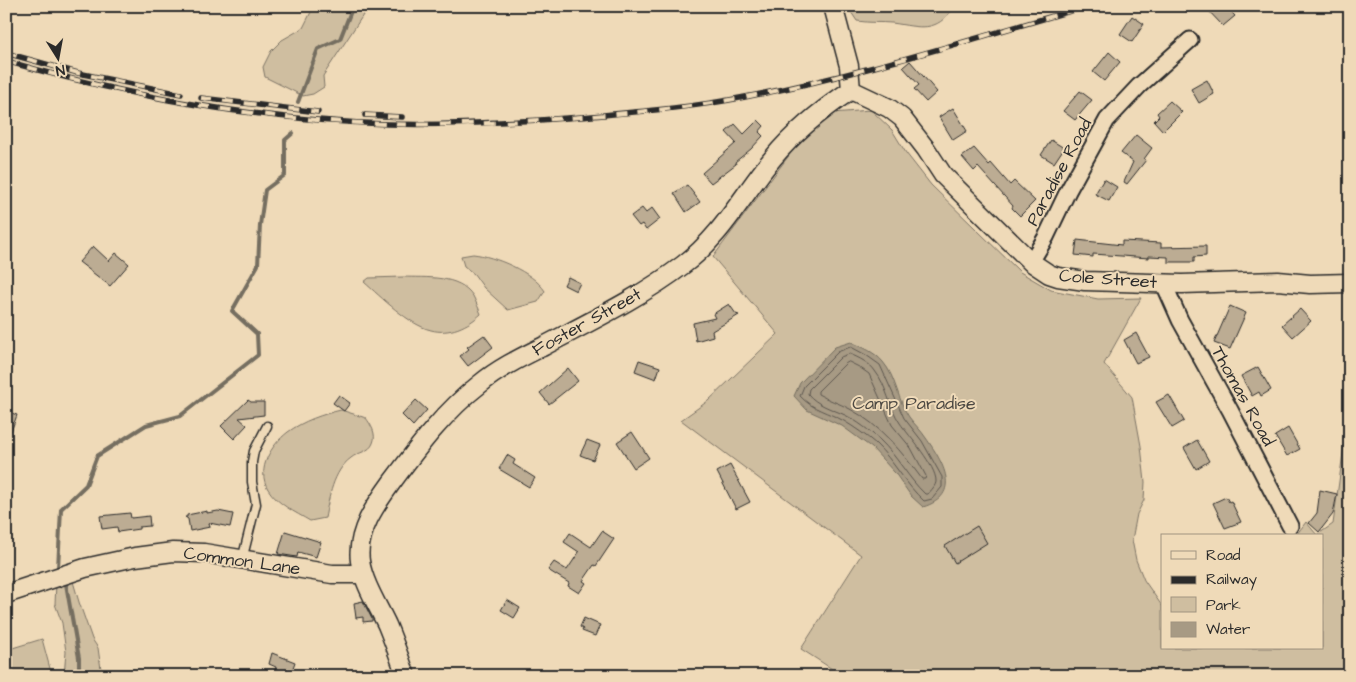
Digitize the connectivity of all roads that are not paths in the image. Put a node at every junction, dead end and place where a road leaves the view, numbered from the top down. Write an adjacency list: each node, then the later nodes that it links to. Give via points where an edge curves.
1 (833, 6): 3 (street)
2 (1190, 40): 4 (street, Paradise Road, via 1107,120)
3 (852, 90): 4 (street, Cole Street, via 902,118 943,175); 10 (street, Foster Street, via 813,119 774,157 707,245 684,265 511,363 481,383 443,418 381,497 367,523 361,545)
4 (1031, 262): 6 (street, Cole Street, via 1058,277)
5 (1350, 283): 6 (street, Cole Street)
6 (1164, 284): 8 (street, Thomas Road)
7 (267, 426): 9 (lane, via 252,462 256,504)
8 (1290, 526)
9 (242, 560): 10 (street, Common Lane, via 332,574); 11 (street, Common Lane, via 204,553 173,552 135,557)
10 (363, 574): 12 (street, Foster Street)
11 (6, 594)
12 (406, 676)

